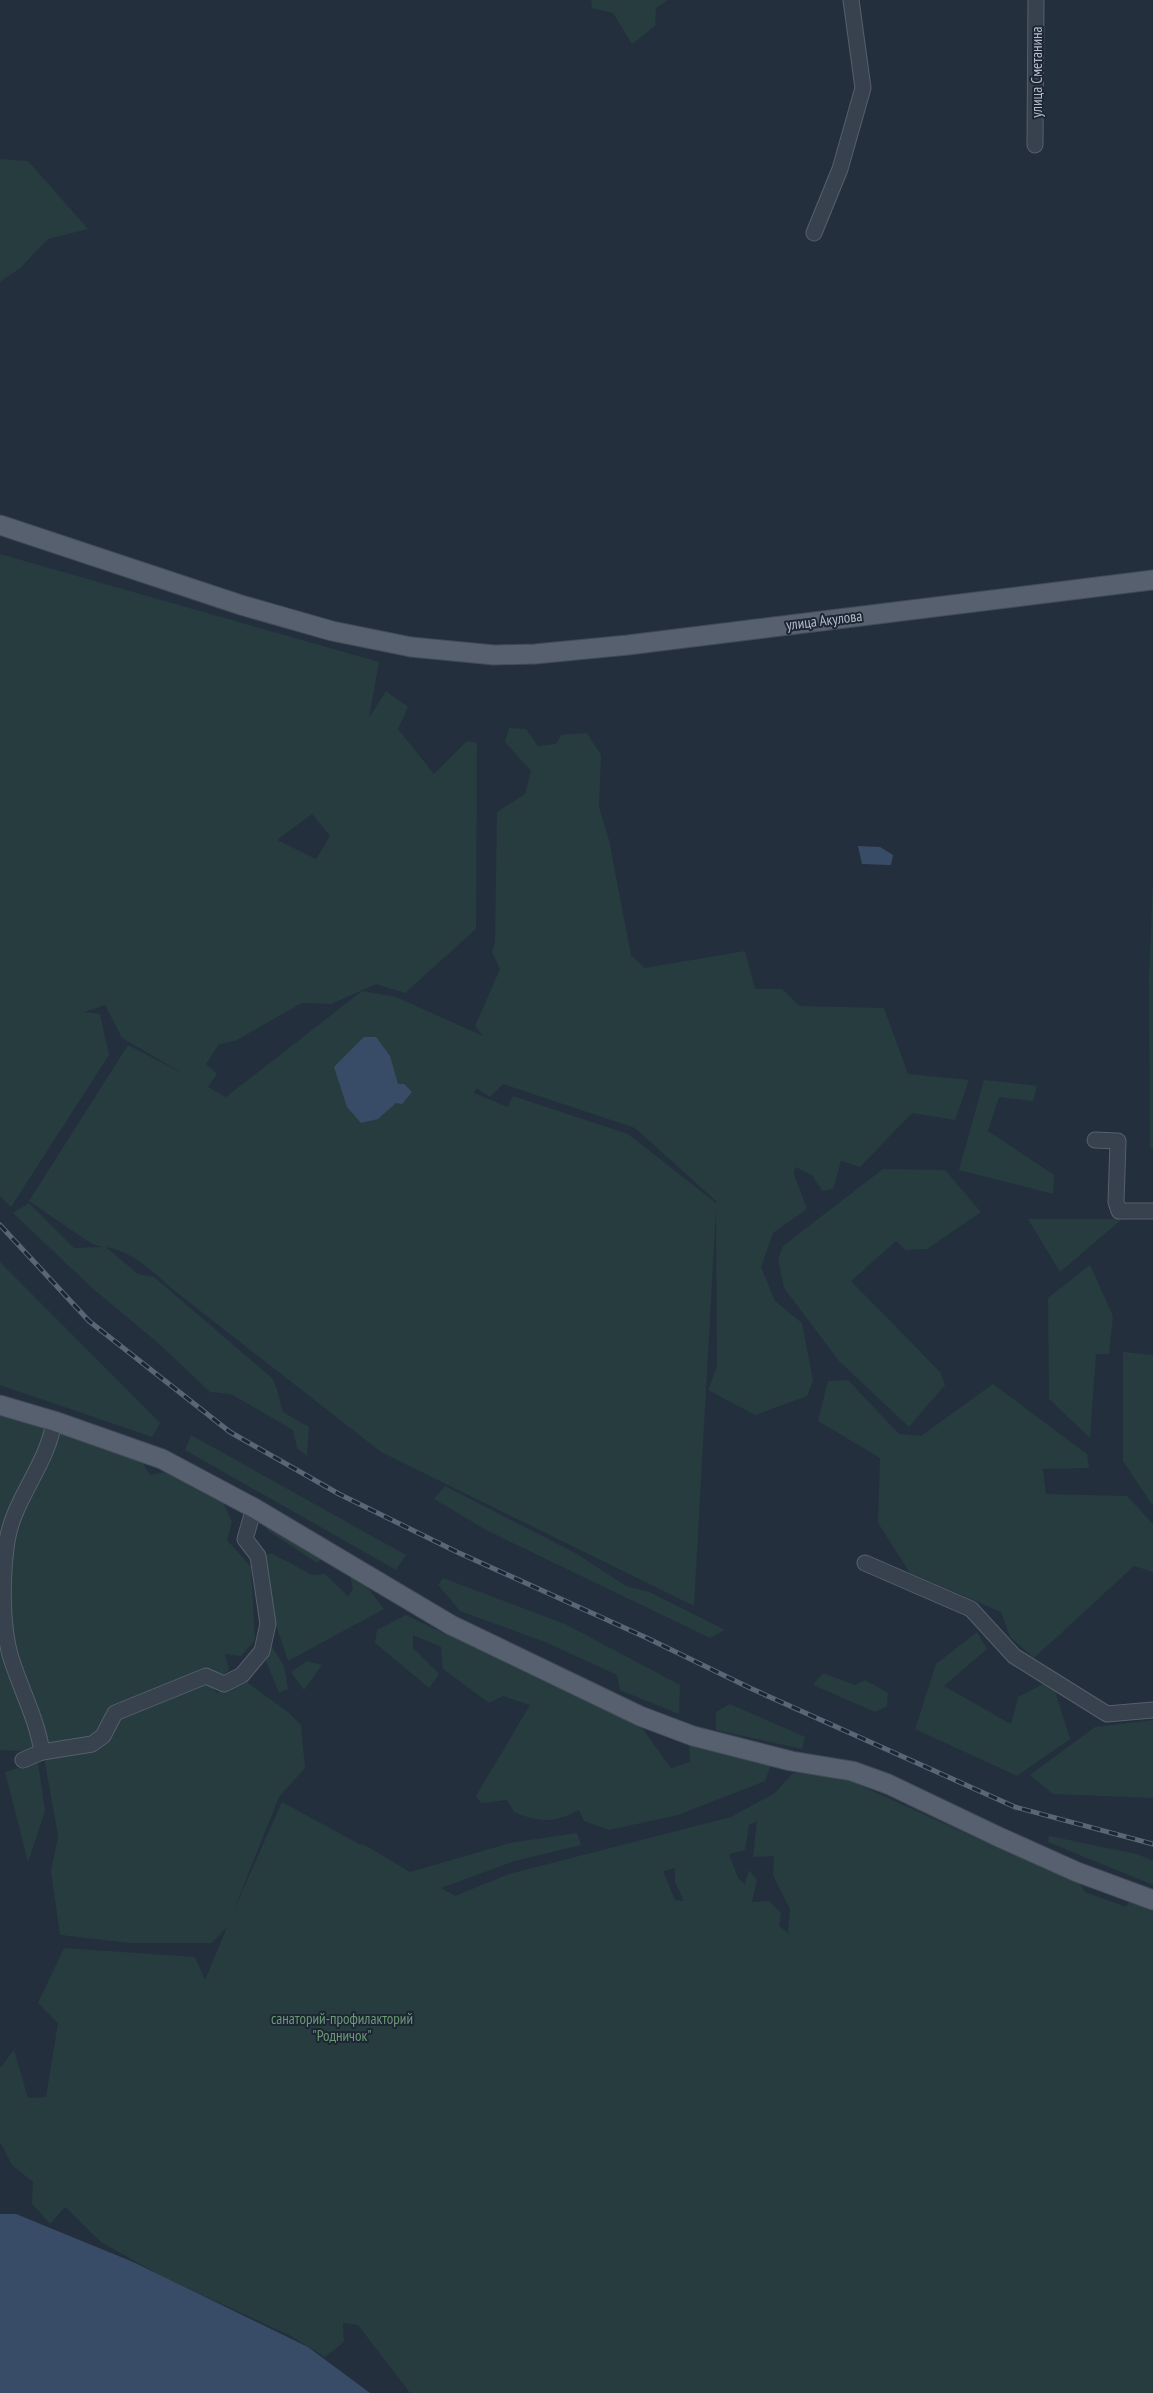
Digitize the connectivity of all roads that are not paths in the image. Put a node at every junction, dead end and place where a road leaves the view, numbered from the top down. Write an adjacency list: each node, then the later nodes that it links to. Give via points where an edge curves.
1 (851, 0): 4 (street, via 863,88 840,169)
2 (1036, 0): 3 (street, улица Сметанина)
3 (1036, 144)
4 (814, 232)
5 (0, 525): 6 (main road, улица Акулова, via 241,605 332,631 411,647 494,655 628,645)
6 (1153, 580)
7 (1095, 1140): 8 (street, via 1118,1141 1116,1202 1119,1211)
8 (1153, 1212)
9 (0, 1405): 10 (main road)
10 (54, 1421): 11 (main road, via 162,1459); 14 (street, via 52,1438 7,1540 4,1586 11,1657)
11 (254, 1508): 14 (street, via 245,1540 258,1556 268,1624 262,1651 242,1674 224,1684 206,1676 115,1713 103,1736 92,1744); 16 (main road, via 451,1625 640,1716 702,1739 791,1762 852,1771 888,1784 1069,1868)
12 (864, 1563): 13 (street, via 971,1610 1014,1656 1107,1714)
13 (1153, 1710)
14 (42, 1752): 15 (street)
15 (23, 1760)
16 (1153, 1900)

